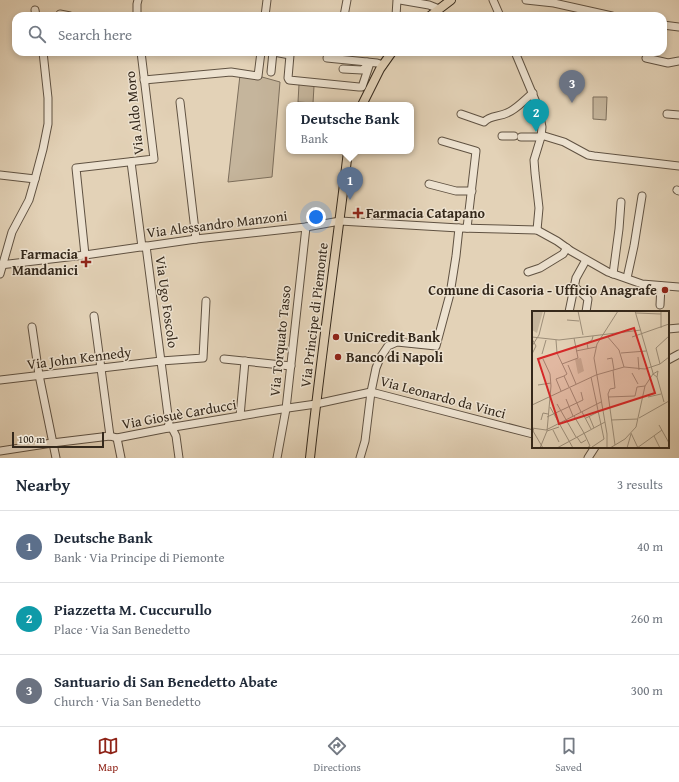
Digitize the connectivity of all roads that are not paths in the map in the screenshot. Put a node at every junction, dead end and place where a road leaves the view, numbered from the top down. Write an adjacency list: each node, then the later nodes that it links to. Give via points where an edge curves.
1 (138, 0): 8 (street)
2 (267, 0): 9 (street)
3 (347, 0): 10 (street)
4 (398, 0): 7 (street, via 429,5); 11 (street)
5 (493, 0): 13 (street)
6 (526, 0): 14 (street)
7 (445, 4): 12 (main road)
8 (137, 12)
9 (266, 12)
10 (345, 12)
11 (396, 12)
12 (435, 12)
13 (498, 12)
14 (594, 12)
15 (667, 26): 16 (street)
16 (679, 27)
17 (43, 56): 45 (street, via 48,124)
18 (141, 56): 31 (street, Via Aldo Moro)
19 (260, 56): 31 (street, via 258,76 231,72)
20 (273, 56): 30 (street)
21 (290, 56): 27 (street, via 289,80 359,87 362,87)
22 (389, 56): 28 (main road)
23 (517, 56): 32 (street)
24 (327, 58): 27 (street)
25 (646, 58): 26 (street, via 668,63)
26 (679, 61)
27 (369, 62): 28 (street); 29 (street, via 362,70)
28 (383, 65): 34 (main road)
29 (343, 69)
30 (271, 72)
31 (144, 80): 42 (street, Via Aldo Moro, via 154,159)
32 (533, 93): 35 (street, via 508,113 487,118 484,122); 39 (street, via 542,127)
33 (180, 102): 55 (street)
34 (364, 102)
35 (460, 114)
36 (667, 114): 37 (street)
37 (679, 115)
38 (502, 136): 39 (street)
39 (541, 136): 43 (street, via 564,142 588,155); 54 (street, via 534,160 539,208)
40 (442, 141): 47 (street, via 476,151)
41 (348, 154): 50 (main road, Via Principe di Piemonte)
42 (131, 162): 56 (street, Via Aldo Moro); 58 (street, via 76,168)
43 (679, 166)
44 (0, 175): 45 (street)
45 (35, 179): 60 (street, via 29,200 12,232)
46 (429, 184): 47 (street, via 456,191)
47 (472, 191): 53 (street)
48 (642, 196): 64 (street)
49 (621, 202): 63 (street)
50 (340, 221): 51 (street, Via Alessandro Manzoni); 52 (street, Via Alessandro Manzoni); 86 (main road, Via Principe di Piemonte)
51 (306, 227): 55 (street, Via Alessandro Manzoni); 81 (street, Via Torquato Tasso)
52 (459, 228): 53 (street, Via Alessandro Manzoni); 85 (street, via 450,294 436,346 397,342 388,346 376,368)
53 (467, 228): 54 (street, Via Alessandro Manzoni)
54 (537, 230): 57 (street)
55 (196, 239): 56 (street, Via Alessandro Manzoni)
56 (144, 246): 58 (street, Via Alessandro Manzoni); 79 (street, Via Ugo Foscolo)
57 (567, 248): 59 (street); 61 (street, via 563,254)
58 (85, 255): 60 (street, Via Alessandro Manzoni)
59 (586, 260): 63 (street); 65 (street)
60 (1, 265): 62 (street)
61 (528, 272)
62 (0, 274)
63 (613, 274): 64 (street)
64 (626, 278): 66 (street, via 642,284)
65 (574, 286): 70 (street); 71 (street, via 588,299)
66 (661, 286): 67 (street); 69 (street)
67 (679, 287)
68 (206, 301): 79 (street, Via Ugo Foscolo, via 203,358)
69 (660, 305)
70 (569, 311)
71 (586, 311)
72 (94, 316): 82 (street)
73 (32, 327): 83 (street)
74 (679, 328): 75 (street)
75 (669, 329)
76 (679, 354): 78 (street)
77 (224, 359): 80 (street)
78 (669, 359)
79 (161, 361): 82 (street, Via John Kennedy); 89 (street, Via Ugo Foscolo)
80 (245, 361): 81 (street); 88 (street)
81 (291, 366): 87 (street, Via Torquato Tasso)
82 (101, 368): 83 (street, Via John Kennedy); 91 (street)
83 (39, 375): 84 (street, Via John Kennedy); 92 (street)
84 (0, 380)
85 (371, 392): 86 (street, Via Giosuè Carducci); 90 (street, Via Leonardo da Vinci); 100 (street, via 365,441)
86 (316, 404): 87 (street, Via Giosuè Carducci); 99 (main road, Via Principe di Piemonte)
87 (286, 409): 88 (street, Via Giosuè Carducci); 98 (street, Via Torquato Tasso)
88 (240, 416): 89 (street, Via Giosuè Carducci)
89 (170, 428): 91 (street, Via Giosuè Carducci); 97 (street, Via Ugo Foscolo, via 176,436)
90 (532, 434)
91 (113, 437): 92 (street, Via Giosuè Carducci); 96 (street)
92 (52, 443): 94 (street, Via Giosuè Carducci); 95 (street)
93 (594, 448): 101 (street)
94 (0, 451)
95 (56, 458)
96 (120, 458)
97 (179, 458)
98 (277, 458)
99 (310, 458)
100 (360, 458)
101 (588, 458)

